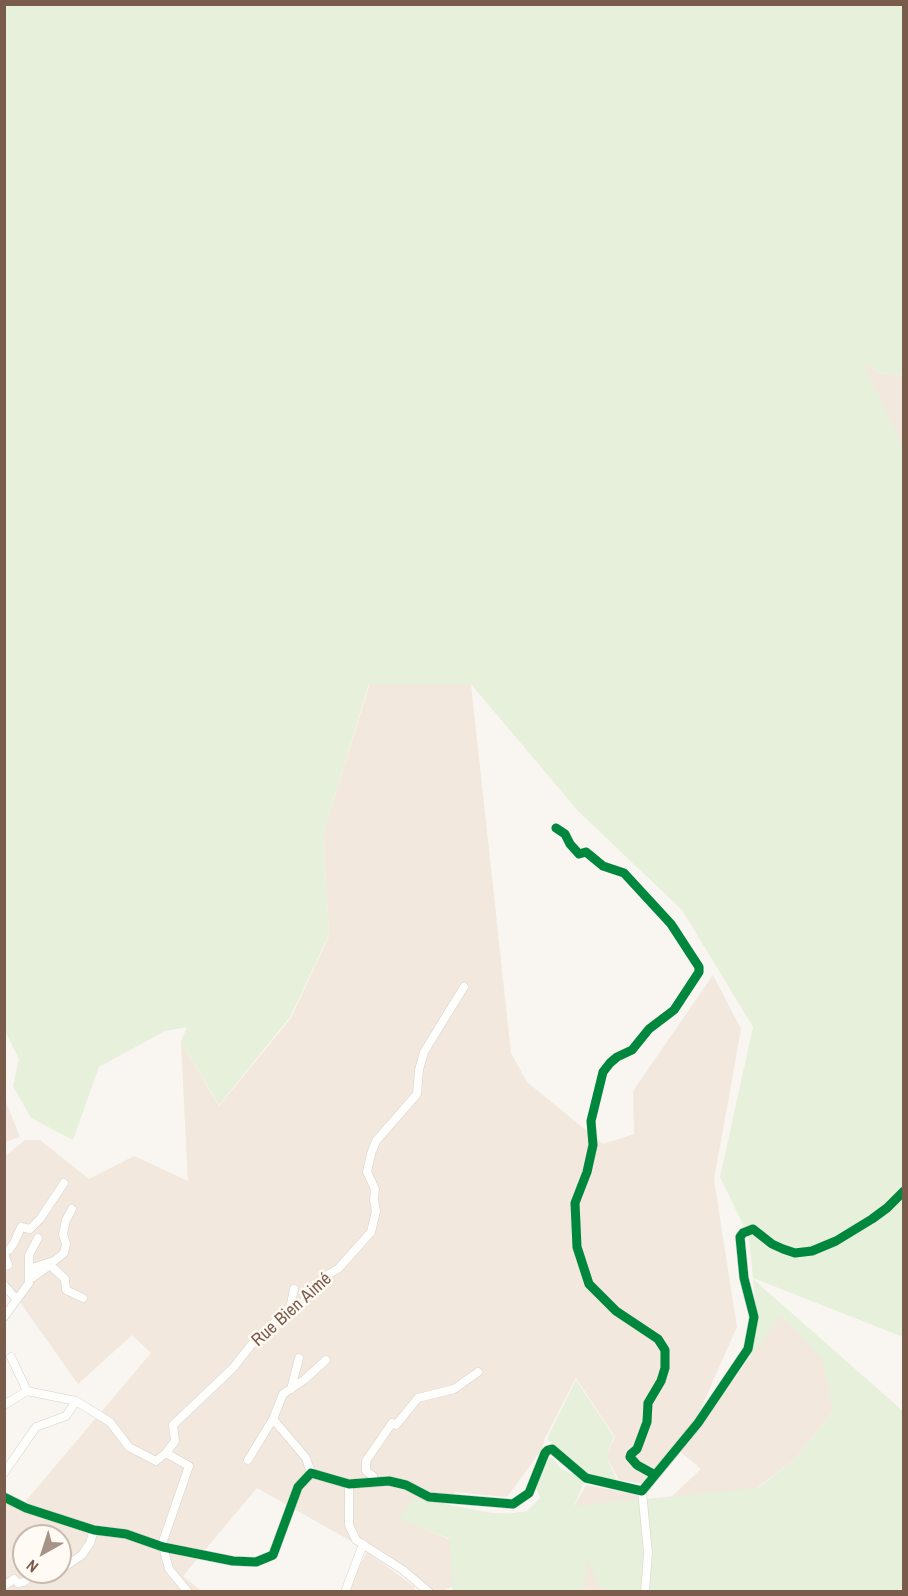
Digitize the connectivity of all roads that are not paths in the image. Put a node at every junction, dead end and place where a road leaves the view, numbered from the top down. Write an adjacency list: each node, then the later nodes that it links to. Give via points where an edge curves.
1 (556, 828): 30 (street, via 579,854 586,852 603,866 624,873 671,924 699,969 674,1010 603,1072 591,1121 592,1145 575,1203 577,1247 589,1284 616,1311 658,1339 664,1350 661,1381 648,1402 647,1422 630,1457)
2 (464, 987): 15 (street, Rue Bien Aimé, via 424,1052 417,1094 376,1141 371,1154 367,1172 375,1189 376,1211 371,1232 338,1269 325,1276 301,1304)
3 (64, 1184): 8 (street, via 40,1219 30,1229 21,1227 14,1244)
4 (903, 1191): 6 (street, via 872,1219 812,1251 783,1249)
5 (72, 1209): 10 (street, via 63,1234 64,1253)
6 (753, 1229): 30 (street, via 740,1237 744,1278 754,1317 748,1350 698,1423)
7 (38, 1238): 10 (street, via 30,1251)
8 (4, 1252): 9 (street, via 8,1265)
9 (4, 1266)
10 (29, 1273): 13 (street, via 32,1278 50,1265 65,1279 66,1290); 14 (street, via 29,1283)
11 (4, 1286): 14 (street)
12 (294, 1288): 15 (street)
13 (83, 1298)
14 (16, 1299): 16 (street)
15 (290, 1309): 26 (street, Rue Bien Aimé, via 173,1425 175,1441)
16 (4, 1317)
17 (11, 1357): 22 (street)
18 (299, 1358): 21 (street)
19 (326, 1360): 21 (street)
20 (478, 1372): 31 (street, via 454,1389 418,1398 396,1425 392,1423 366,1461 366,1471 373,1476)
21 (291, 1389): 25 (street, via 283,1394)
22 (27, 1391): 23 (street); 24 (street)
23 (76, 1401): 26 (street, via 110,1422 129,1447 156,1461); 28 (street, via 66,1416 36,1427)
24 (4, 1405)
25 (273, 1419): 27 (street); 29 (street, via 306,1458)
26 (166, 1453): 37 (street, via 189,1466)
27 (248, 1460)
28 (4, 1473)
29 (311, 1473): 32 (street); 37 (street, via 298,1487 273,1555 256,1562 233,1561)
30 (655, 1475): 33 (street)
31 (371, 1483): 32 (street); 33 (street, via 389,1481 406,1485 429,1497 513,1504 529,1493 545,1454 552,1449 586,1478)
32 (349, 1484): 36 (street, via 349,1525)
33 (642, 1491): 43 (street, via 648,1553)
34 (4, 1497): 35 (street)
35 (94, 1530): 37 (street, via 126,1534); 38 (street, via 82,1555)
36 (363, 1545): 39 (street, via 403,1570); 41 (street)
37 (162, 1547): 40 (street, via 169,1569)
38 (72, 1562)
39 (416, 1588): 42 (street)
40 (188, 1592)
41 (345, 1592)
42 (429, 1592)
43 (645, 1592)

